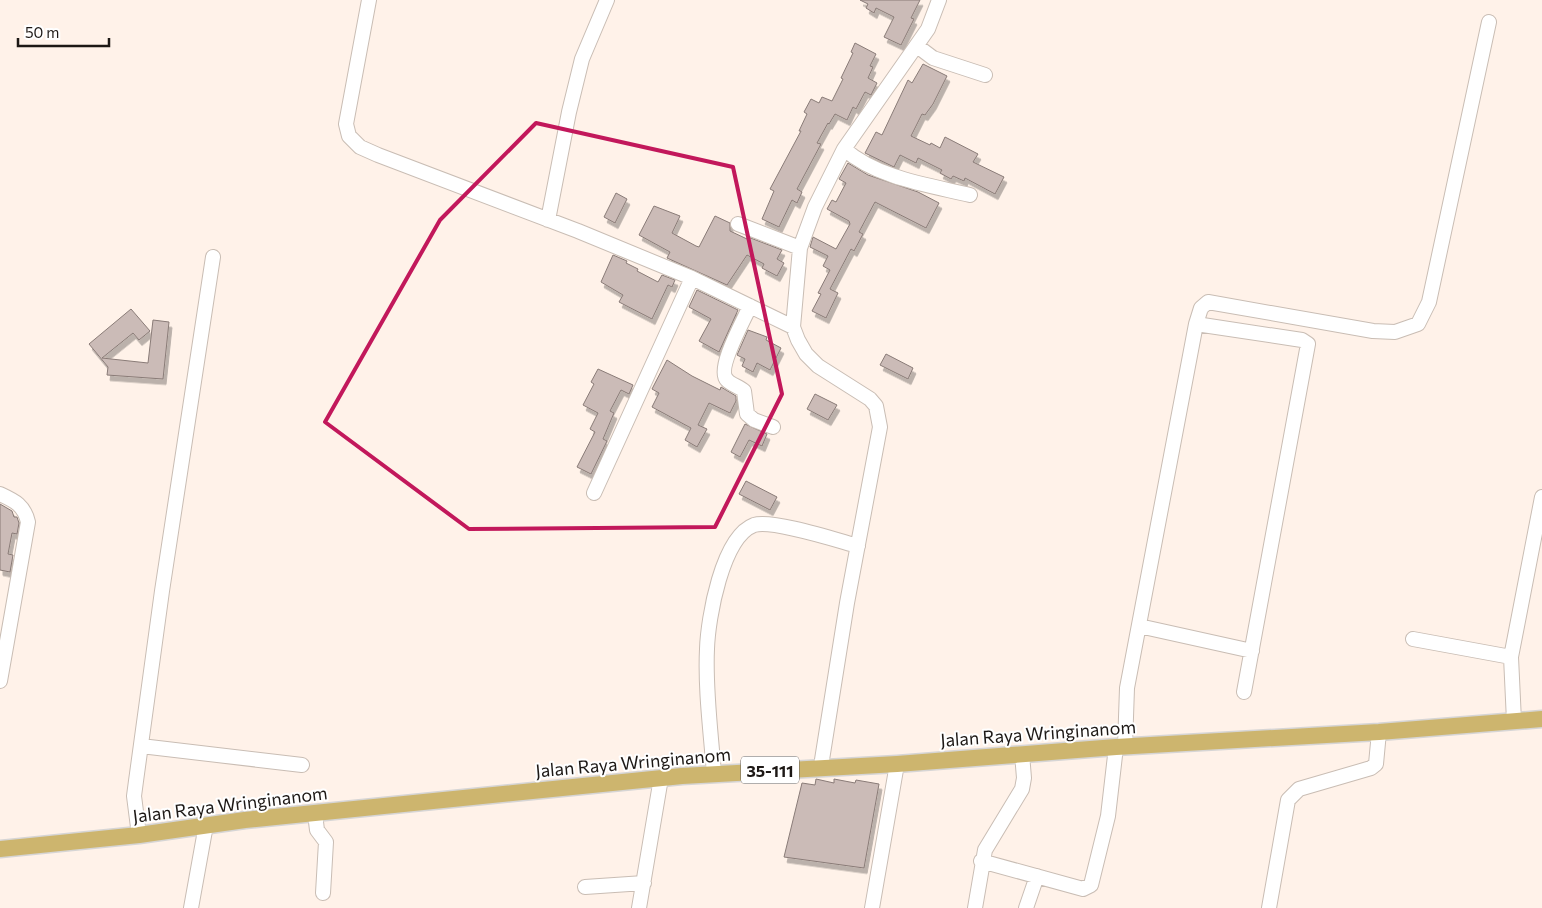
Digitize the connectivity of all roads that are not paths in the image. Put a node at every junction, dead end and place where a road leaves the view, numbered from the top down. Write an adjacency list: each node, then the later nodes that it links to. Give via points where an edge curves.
1 (369, 0): 9 (street, via 348,108 346,124 349,136 360,147 378,155)
2 (607, 0): 9 (street, via 582,59)
3 (938, 0): 5 (street, via 928,29)
4 (1489, 22): 15 (street, via 1429,302 1418,324 1395,332 1373,331 1208,302 1201,308)
5 (917, 46): 6 (street, via 933,58); 7 (street)
6 (985, 75)
7 (844, 149): 8 (street, via 856,159 903,178); 11 (street, via 814,206)
8 (970, 195)
9 (548, 220): 13 (street)
10 (738, 224): 11 (street)
11 (800, 248): 16 (street)
12 (213, 258): 31 (street, via 162,591)
13 (692, 278): 14 (street); 18 (street)
14 (750, 306): 16 (street); 17 (street, via 726,360 724,374 728,381 744,391 748,414)
15 (1196, 324): 22 (street); 24 (street, via 1302,340 1308,344)
16 (793, 327): 21 (street, via 806,354 818,366 870,399 880,417 878,444)
17 (773, 428)
18 (594, 493)
19 (0, 494): 26 (street, via 17,502 25,511 28,522)
20 (1542, 497): 25 (street)
21 (858, 546): 36 (street); 37 (street, via 770,524 755,525 736,541 723,568 713,603 707,649)
22 (1139, 626): 24 (street); 32 (street)
23 (1413, 638): 25 (street)
24 (1252, 651): 27 (street)
25 (1511, 657): 29 (street)
26 (0, 681)
27 (1244, 692)
28 (1542, 719): 29 (main road, Jalan Raya Wringinanom / 35-111)
29 (1514, 721): 30 (main road, Jalan Raya Wringinanom / 35-111)
30 (1379, 732): 32 (main road, Jalan Raya Wringinanom / 35-111); 53 (street, via 1376,764 1371,768 1300,789 1288,800)
31 (142, 746): 35 (street); 40 (street, via 134,796)
32 (1121, 746): 33 (main road, Jalan Raya Wringinanom / 35-111); 44 (street, via 1091,885 1083,889)
33 (1022, 754): 34 (main road, Jalan Raya Wringinanom / 35-111); 43 (street, via 1022,789 988,840)
34 (897, 764): 36 (main road, Jalan Raya Wringinanom / 35-111); 50 (street)
35 (302, 765)
36 (821, 766): 37 (main road, Jalan Raya Wringinanom / 35-111)
37 (714, 774): 38 (main road, Jalan Raya Wringinanom / 35-111)
38 (661, 778): 39 (main road, Jalan Raya Wringinanom / 35-111); 45 (street)
39 (314, 814): 41 (main road, Jalan Raya Wringinanom / 35-111); 47 (street, via 317,830 326,842)
40 (138, 825): 41 (main road, Jalan Raya Wringinanom / 35-111); 42 (main road, Jalan Raya Wringinanom / 35-111)
41 (206, 826): 48 (street)
42 (0, 849)
43 (981, 861): 44 (street); 51 (street)
44 (1037, 876): 52 (street)
45 (644, 883): 46 (street); 49 (street)
46 (585, 887)
47 (322, 893)
48 (191, 908)
49 (639, 908)
50 (872, 908)
51 (975, 908)
52 (1026, 908)
53 (1269, 908)

